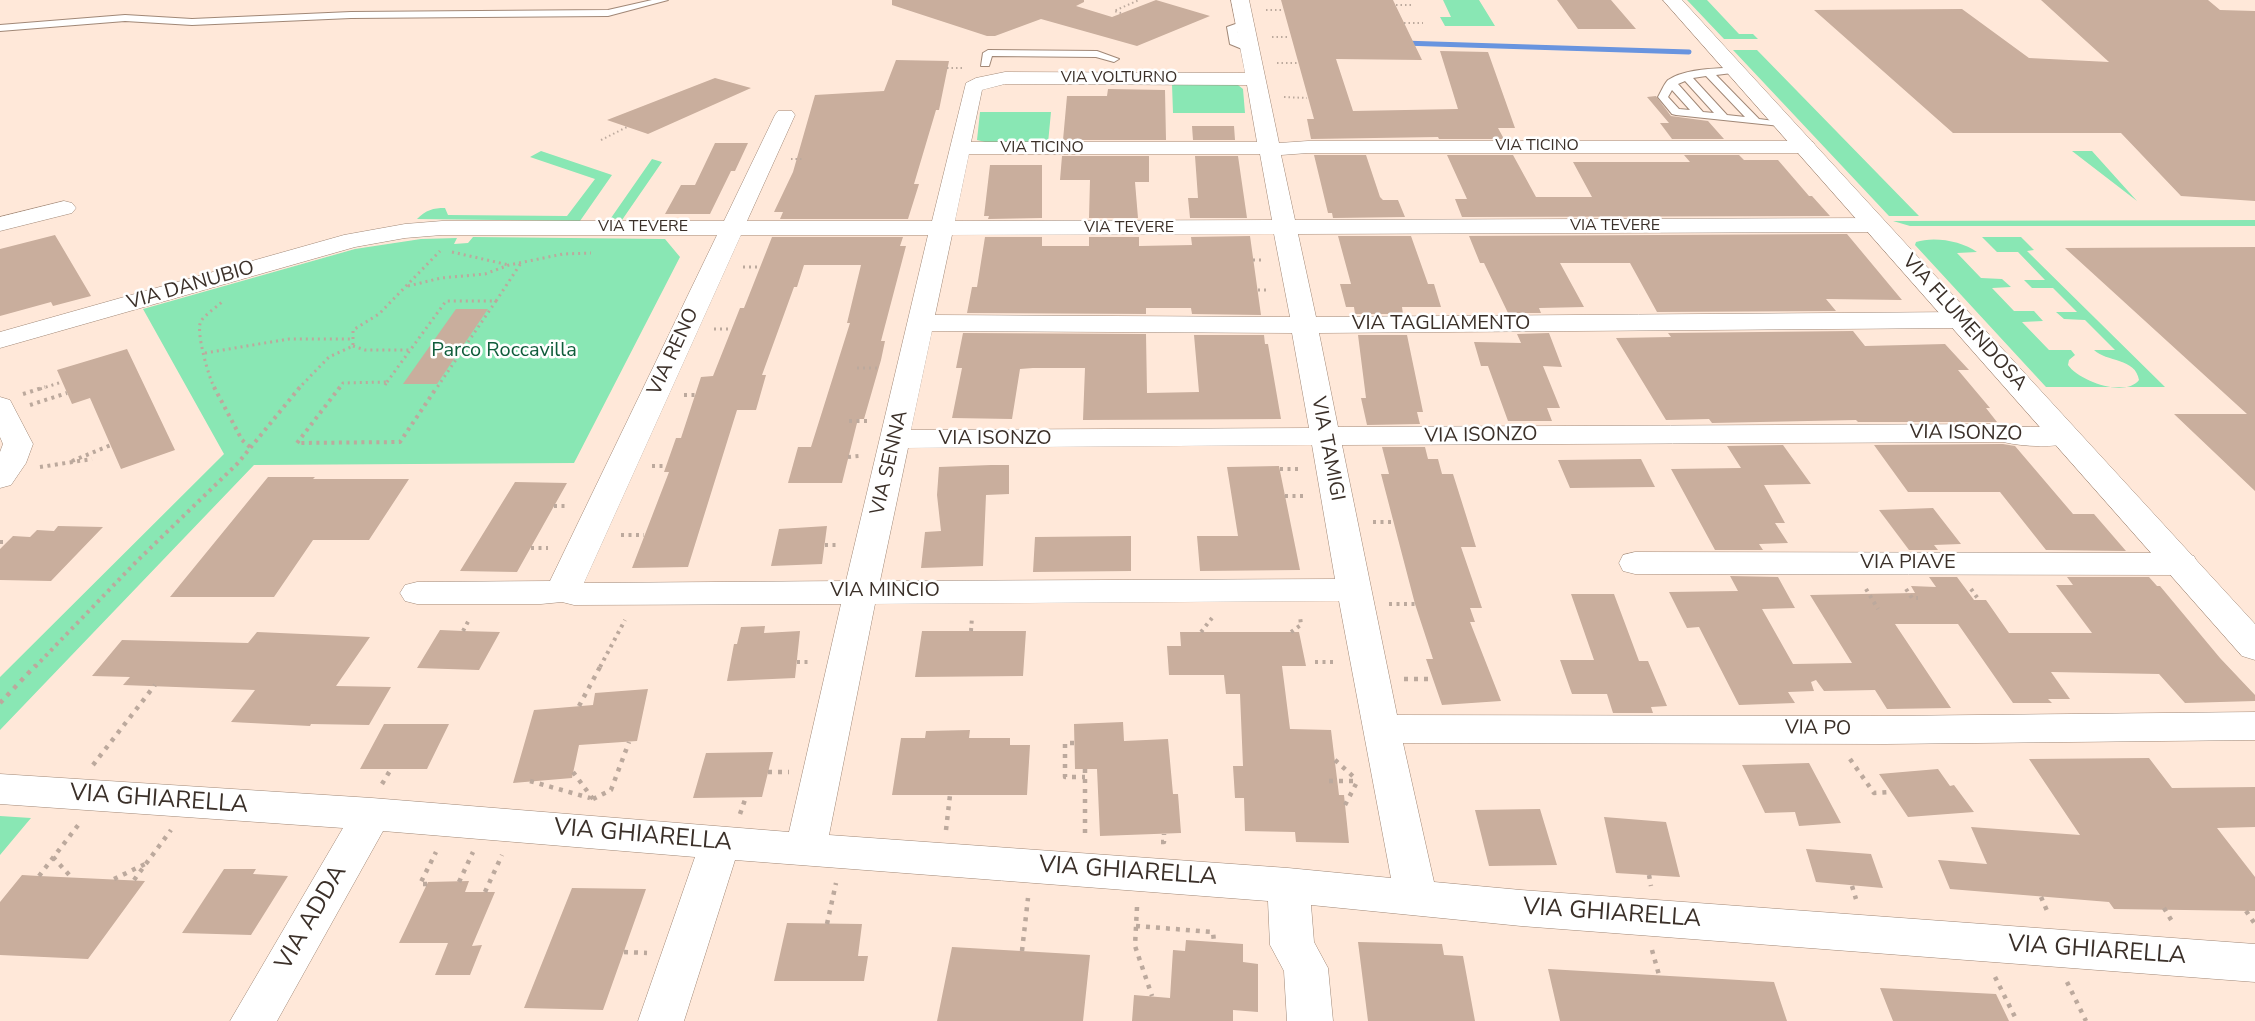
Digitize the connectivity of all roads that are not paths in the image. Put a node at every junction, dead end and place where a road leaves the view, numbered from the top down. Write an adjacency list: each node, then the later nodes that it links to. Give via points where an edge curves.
1 (663, 0): 4 (lane, via 608,13 351,15 192,22 125,18)
2 (1240, 0): 10 (street, VIA TAMIGI)
3 (1672, 0): 6 (street, VIA FLUMENDOSA)
4 (0, 28)
5 (1114, 59): 8 (lane, VIA SENNA, via 1097,54 988,53)
6 (1736, 70): 7 (lane); 16 (street, VIA FLUMENDOSA)
7 (1708, 72): 9 (lane); 15 (lane)
8 (984, 73): 10 (street, VIA VOLTURNO, via 1005,78); 18 (street, VIA SENNA, via 973,87)
9 (1686, 77): 11 (lane); 14 (lane)
10 (1255, 79): 19 (street, VIA TAMIGI)
11 (1671, 83): 13 (lane); 13 (lane, via 1663,97 1676,112)
12 (784, 115): 23 (street, VIA RENO)
13 (1700, 115): 14 (lane)
14 (1724, 118): 15 (lane)
15 (1756, 122): 16 (lane)
16 (1786, 125): 17 (street, VIA FLUMENDOSA)
17 (1805, 147): 19 (street, VIA TICINO); 22 (street, VIA FLUMENDOSA)
18 (959, 148): 19 (street, VIA TICINO); 24 (street, VIA SENNA)
19 (1269, 149): 25 (street, VIA TAMIGI)
20 (64, 208): 21 (street)
21 (0, 224)
22 (1875, 225): 25 (street, VIA TEVERE); 27 (street, VIA FLUMENDOSA)
23 (732, 228): 24 (street, VIA TEVERE); 26 (street, VIA TEVERE, via 442,228); 38 (street, VIA RENO, via 567,580)
24 (942, 228): 25 (street, VIA TEVERE); 28 (street, VIA SENNA)
25 (1284, 228): 29 (street, VIA TAMIGI)
26 (383, 234): 30 (street, VIA DANUBIO)
27 (1961, 320): 29 (street, VIA TAGLIAMENTO); 33 (street, VIA FLUMENDOSA)
28 (921, 323): 29 (street, VIA TAGLIAMENTO); 32 (street, VIA SENNA)
29 (1304, 324): 34 (street, VIA TAMIGI)
30 (0, 340)
31 (13, 403): 35 (street, via 18,444 12,463)
32 (886, 430): 34 (street, VIA ISONZO); 40 (street, VIA SENNA)
33 (2065, 436): 34 (street, VIA ISONZO, via 2003,433); 37 (street, VIA FLUMENDOSA)
34 (1325, 437): 39 (street, VIA TAMIGI)
35 (0, 478)
36 (1635, 563): 37 (street, VIA PIAVE)
37 (2182, 564): 42 (street, VIA FLUMENDOSA)
38 (567, 590): 40 (street, VIA MINCIO, via 574,594); 41 (street, VIA MINCIO)
39 (1354, 590): 40 (street, VIA MINCIO); 44 (street, VIA TAMIGI)
40 (861, 591): 48 (street, VIA SENNA)
41 (417, 593)
42 (2255, 647)
43 (2255, 726): 44 (street, VIA PO)
44 (1381, 729): 50 (street, VIA TAMIGI)
45 (0, 789): 46 (street, VIA GHIARELLA)
46 (372, 814): 47 (street, VIA GHIARELLA); 52 (street, VIA ADDA)
47 (720, 843): 48 (street, VIA GHIARELLA); 53 (street)
48 (822, 861): 49 (street, VIA GHIARELLA)
49 (1288, 885): 50 (street, VIA GHIARELLA); 54 (street, via 1292,945 1306,968)
50 (1416, 897): 51 (street, VIA GHIARELLA)
51 (2255, 963)
52 (253, 1021)
53 (661, 1021)
54 (1310, 1021)

